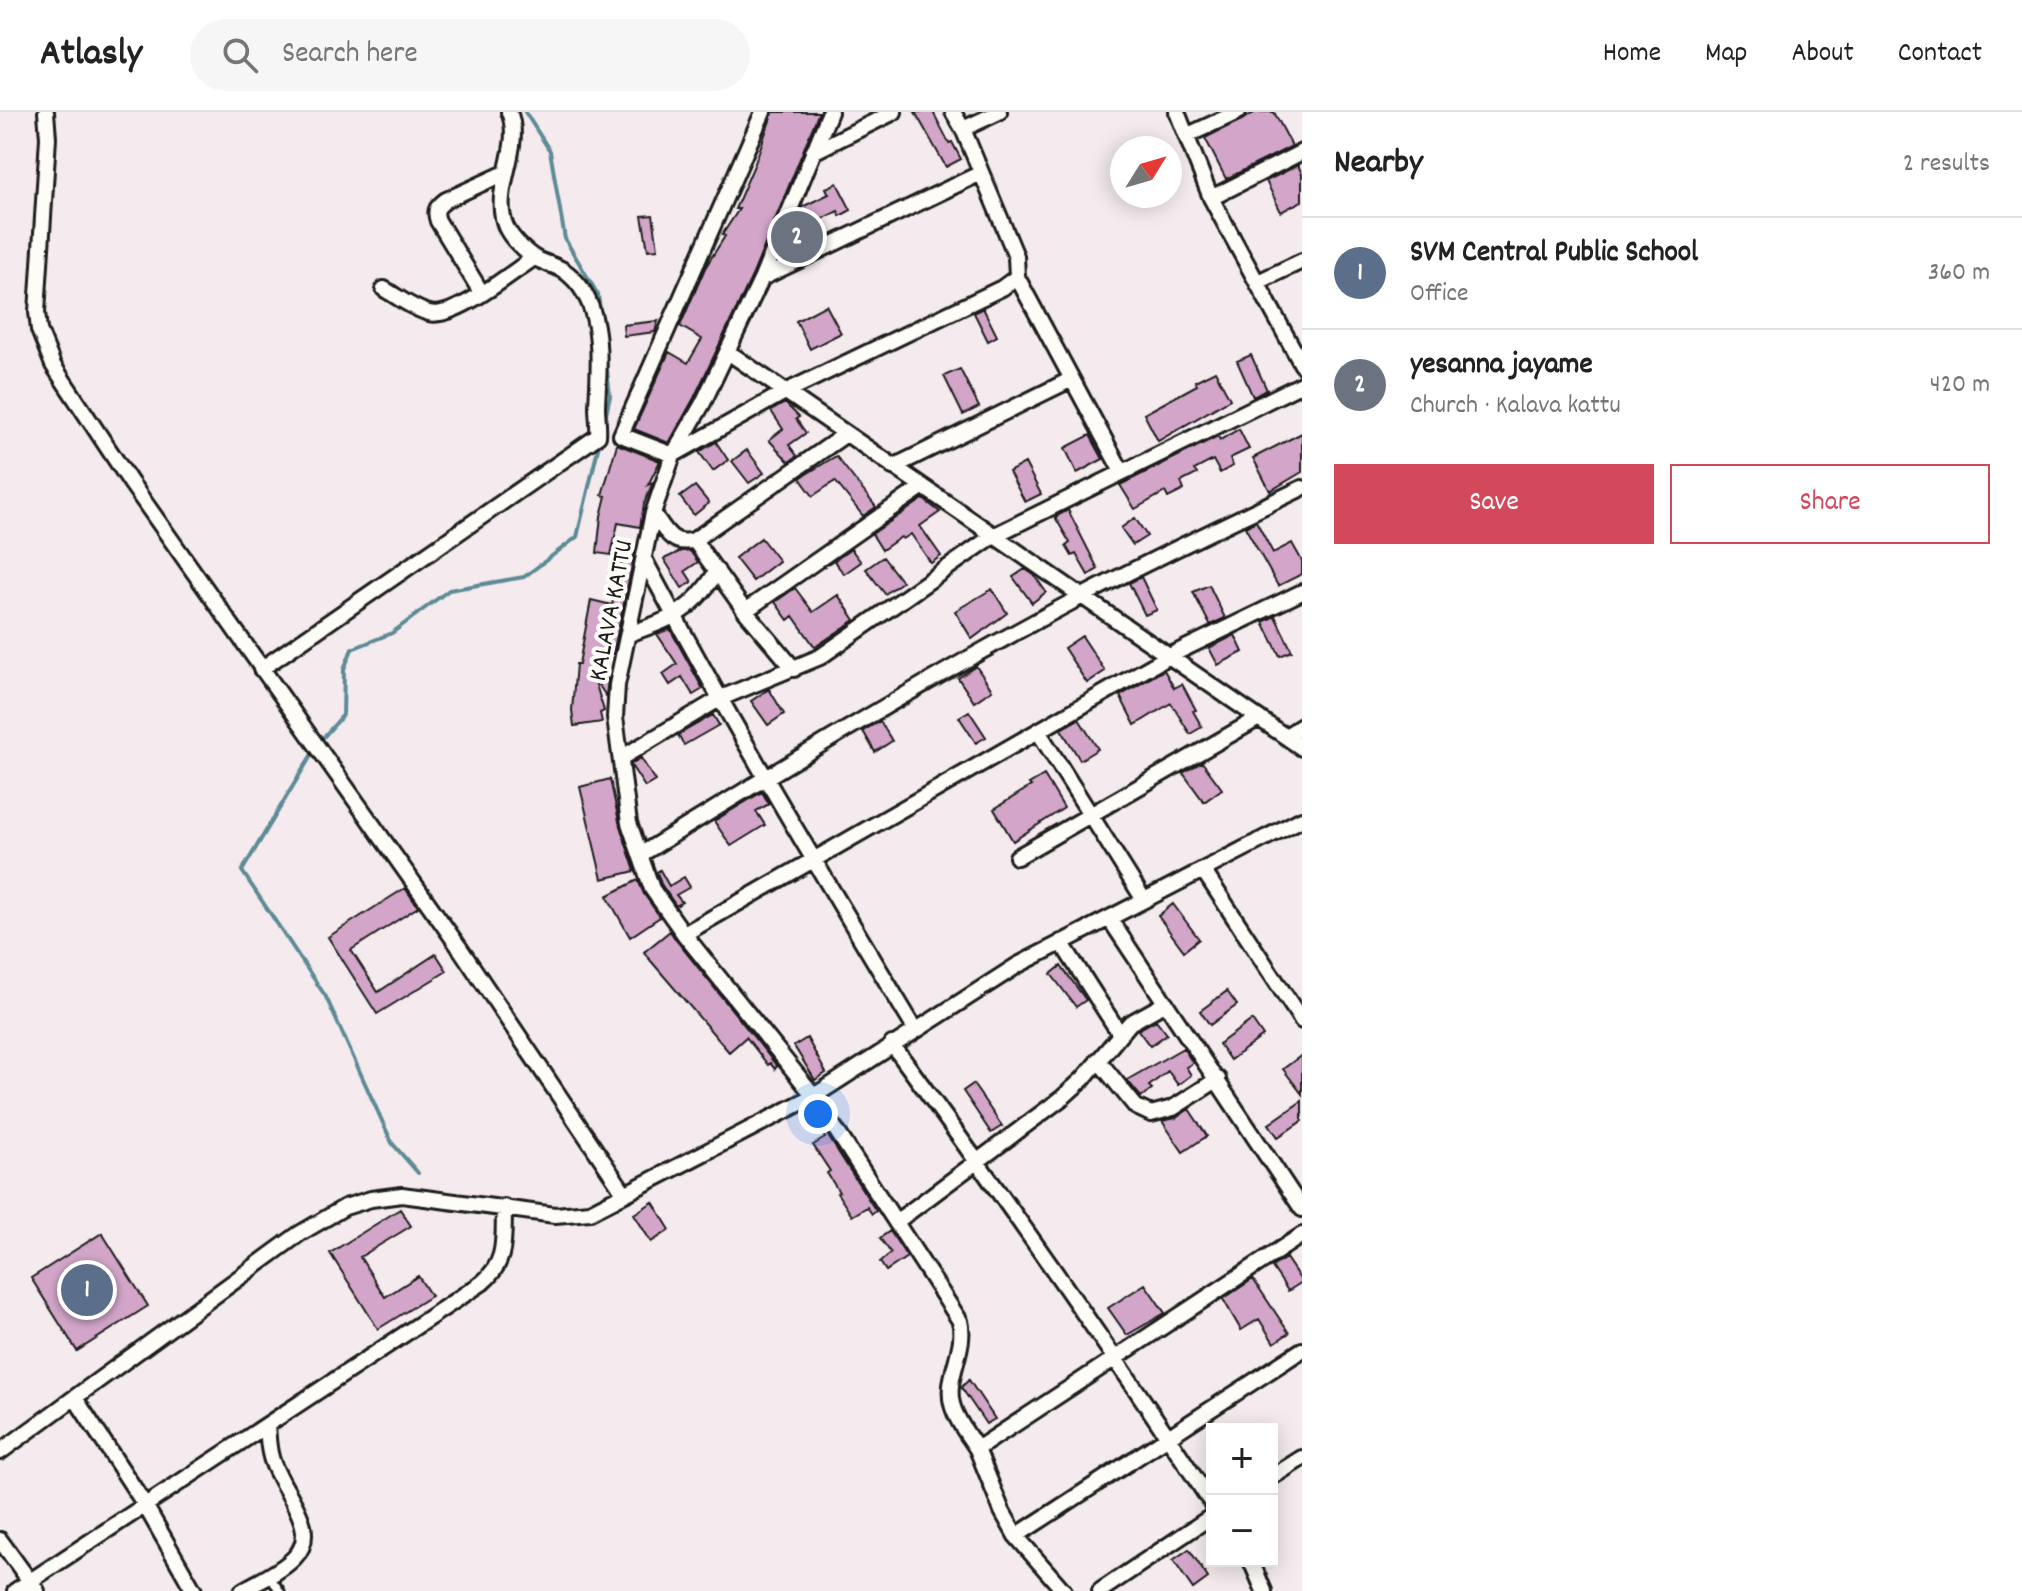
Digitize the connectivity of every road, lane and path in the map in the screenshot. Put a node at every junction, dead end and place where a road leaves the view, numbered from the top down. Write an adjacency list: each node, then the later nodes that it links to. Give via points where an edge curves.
1 (46, 112): 47 (street, via 37,312 45,347 131,483)
2 (509, 112): 14 (street, via 513,128)
3 (763, 112): 29 (street)
4 (830, 112): 12 (street, KALAVA KATTU)
5 (894, 112): 12 (street)
6 (953, 112): 10 (street)
7 (999, 112): 10 (street)
8 (1177, 112): 11 (street)
9 (1238, 112): 11 (street)
10 (963, 129): 15 (street)
11 (1188, 135): 16 (street)
12 (813, 152): 20 (street, KALAVA KATTU)
13 (1302, 152): 16 (street)
14 (505, 173): 17 (street, via 506,226); 23 (street, via 446,200 436,212)
15 (981, 173): 19 (street, via 1016,256); 20 (street)
16 (1211, 198): 21 (street)
17 (534, 258): 23 (street); 29 (street, via 563,270 593,311 600,374 597,409)
18 (1302, 261): 21 (street)
19 (1017, 277): 26 (street); 28 (street)
20 (762, 278): 24 (street, KALAVA KATTU)
21 (1258, 282): 25 (street)
22 (384, 289): 23 (street, via 433,315)
23 (481, 292)
24 (728, 352): 28 (street); 31 (street, KALAVA KATTU)
25 (1302, 365)
26 (1072, 379): 32 (street); 33 (street)
27 (1302, 384): 33 (street)
28 (785, 392): 30 (street); 31 (street)
29 (608, 430): 31 (street); 47 (street)
30 (846, 434): 32 (street); 38 (street)
31 (673, 455): 36 (street, KALAVA KATTU)
32 (893, 467): 34 (street)
33 (1122, 472): 37 (street)
34 (922, 487): 37 (street); 43 (street)
35 (1302, 488): 42 (street)
36 (653, 513): 38 (street, via 675,541); 39 (street, KALAVA KATTU)
37 (993, 536): 42 (street); 48 (street, via 864,628)
38 (694, 540): 40 (street)
39 (644, 559): 44 (street); 45 (street, KALAVA KATTU)
40 (717, 571): 43 (street); 44 (street, via 694,604)
41 (1302, 592): 46 (street)
42 (1083, 595): 46 (street); 56 (street)
43 (745, 611): 48 (street)
44 (675, 618): 45 (street); 49 (street)
45 (629, 634): 55 (street, KALAVA KATTU, via 617,685)
46 (1169, 656): 50 (street); 52 (street)
47 (261, 669): 76 (street, via 459,947)
48 (794, 669): 49 (street)
49 (721, 698): 55 (street); 56 (street)
50 (1259, 718): 53 (street); 57 (street)
51 (1302, 726): 53 (street)
52 (1038, 731): 57 (street); 61 (street)
53 (1286, 736): 54 (street)
54 (1302, 748)
55 (621, 758): 59 (street, KALAVA KATTU, via 629,823)
56 (766, 777): 59 (street); 61 (street)
57 (1090, 814): 60 (street); 63 (street)
58 (1302, 819): 62 (street)
59 (640, 855): 65 (street, KALAVA KATTU, via 652,889)
60 (1017, 857)
61 (814, 860): 65 (street); 69 (street)
62 (1203, 870): 63 (street); 68 (street)
63 (1144, 900): 64 (street)
64 (1109, 918): 66 (street); 67 (street)
65 (684, 934): 74 (street, KALAVA KATTU)
66 (1061, 942): 69 (street); 70 (street)
67 (1166, 1003): 70 (street); 73 (street)
68 (1302, 1021)
69 (915, 1029): 71 (street)
70 (1120, 1034): 72 (street)
71 (892, 1044): 74 (street); 75 (street)
72 (1098, 1060): 73 (street, via 1136,1107 1151,1114 1173,1108); 75 (street, via 1062,1098)
73 (1218, 1079): 78 (street)
74 (814, 1096): 76 (street); 79 (street, KALAVA KATTU)
75 (978, 1162): 79 (street); 82 (street)
76 (625, 1194): 77 (street, via 590,1212 555,1215)
77 (504, 1207): 83 (street, via 402,1195 345,1207 299,1234); 84 (street, via 502,1254 494,1273)
78 (1302, 1209)
79 (896, 1222): 86 (street, KALAVA KATTU, via 960,1321 952,1403)
80 (1302, 1235): 82 (street)
81 (1302, 1350): 85 (street)
82 (1117, 1358): 85 (street); 86 (street)
83 (75, 1398): 87 (street); 91 (street)
84 (267, 1426): 91 (street); 96 (street, via 271,1457 305,1537 295,1558)
85 (1169, 1439): 90 (street); 93 (street)
86 (977, 1449): 93 (street, KALAVA KATTU)
87 (0, 1452)
88 (1302, 1458): 89 (street)
89 (1278, 1473)
90 (1206, 1495)
91 (145, 1505): 97 (street); 99 (street)
92 (1206, 1520): 103 (street)
93 (1016, 1536): 102 (street, KALAVA KATTU)
94 (0, 1540): 97 (street)
95 (1254, 1567): 104 (street)
96 (269, 1576): 100 (street); 101 (lane)
97 (33, 1586): 98 (street)
98 (15, 1591)
99 (194, 1591)
100 (242, 1591)
101 (280, 1591)
102 (1064, 1591)
103 (1100, 1591)
104 (1264, 1591)

